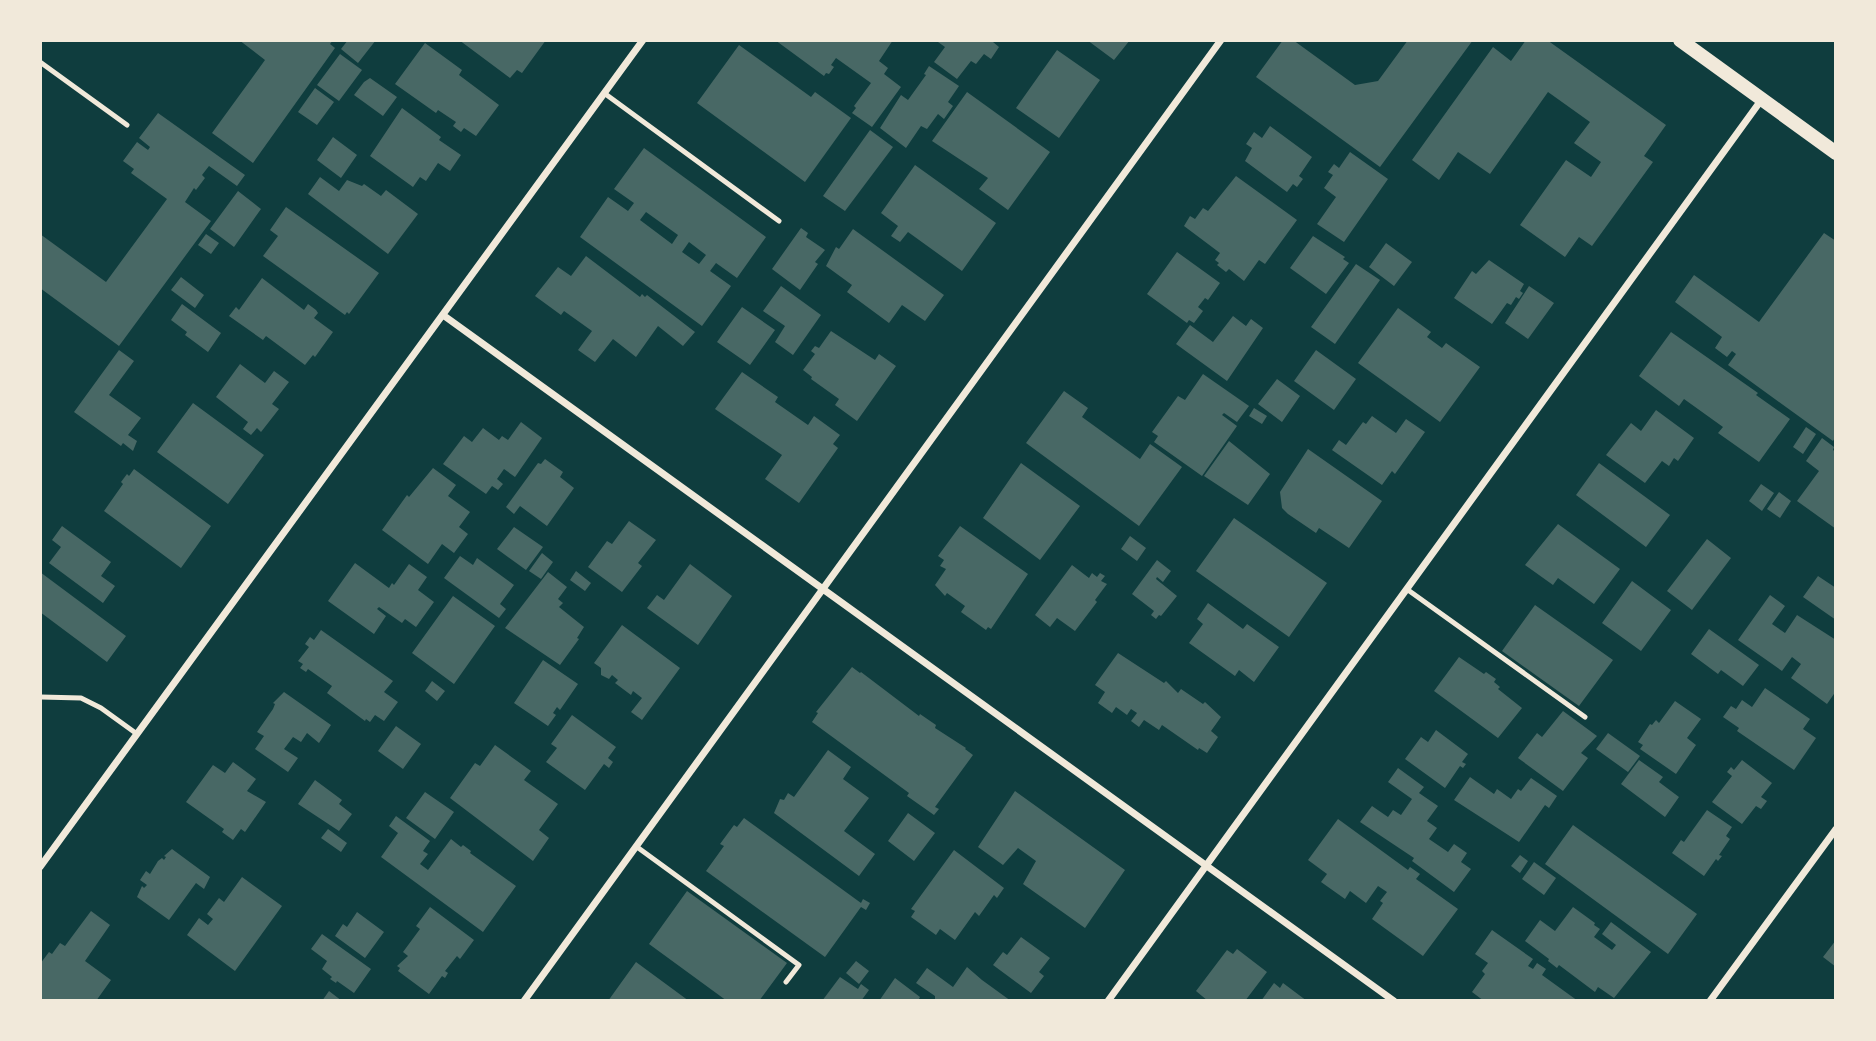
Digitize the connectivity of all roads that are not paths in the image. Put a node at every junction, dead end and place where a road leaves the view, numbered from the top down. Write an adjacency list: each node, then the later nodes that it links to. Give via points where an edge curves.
1 (643, 40): 5 (street)
2 (1221, 40): 11 (street)
3 (1680, 40): 6 (main road)
4 (40, 62): 7 (lane)
5 (604, 93): 9 (lane); 10 (street)
6 (1762, 99): 8 (main road); 12 (street)
7 (127, 125)
8 (1836, 153)
9 (779, 221)
10 (443, 315): 11 (street); 15 (street)
11 (823, 589): 17 (street); 18 (street)
12 (1408, 590): 14 (lane); 18 (street)
13 (41, 697): 15 (lane, via 80,698)
14 (1585, 717)
15 (137, 734): 19 (street)
16 (1836, 829): 24 (street)
17 (637, 847): 20 (lane, via 799,965); 21 (street)
18 (1206, 866): 22 (street); 23 (street)
19 (40, 867)
20 (786, 982)
21 (524, 1001)
22 (1108, 1001)
23 (1394, 1001)
24 (1710, 1001)

